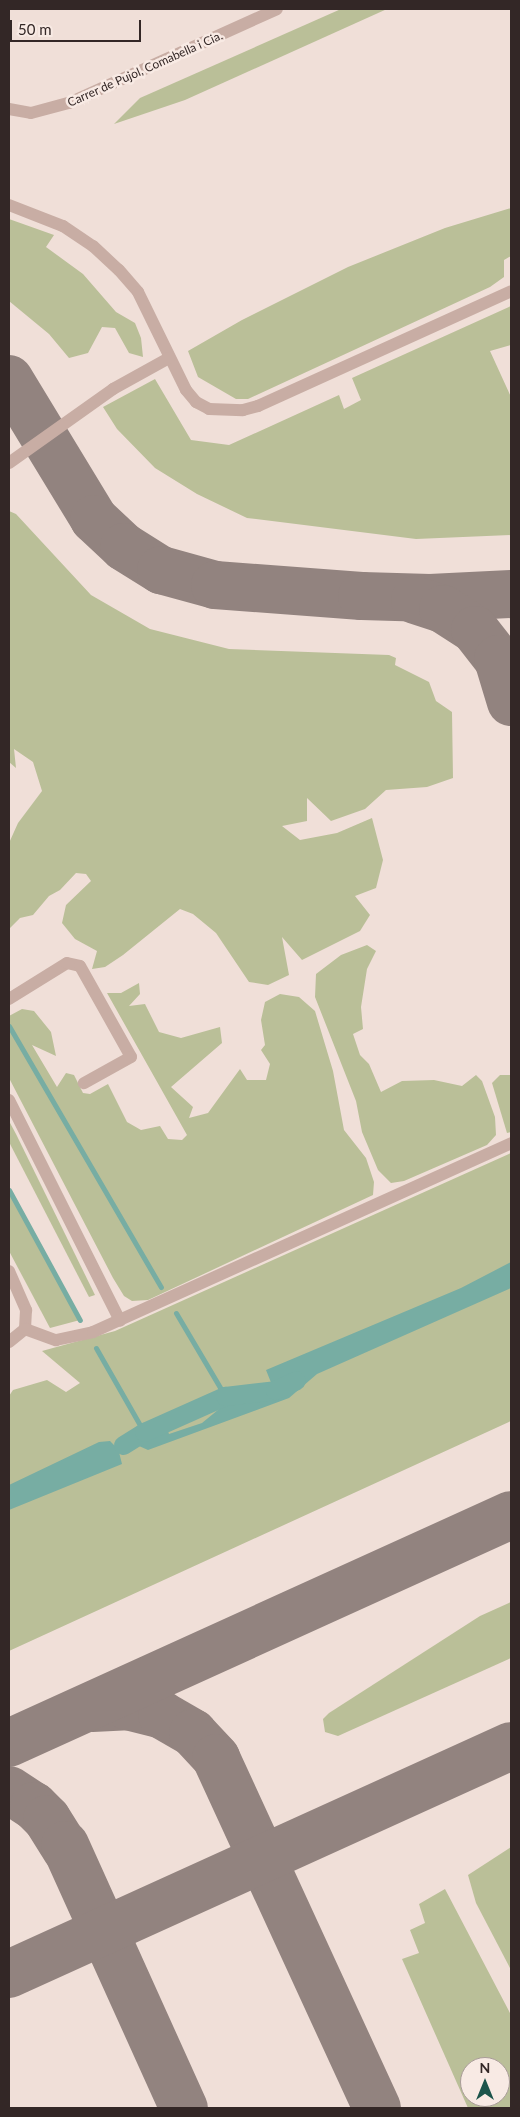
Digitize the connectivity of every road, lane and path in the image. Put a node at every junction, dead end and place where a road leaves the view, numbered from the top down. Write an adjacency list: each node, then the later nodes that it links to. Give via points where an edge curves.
1 (277, 9): 2 (street, Carrer de Pujol, Comabella i Cia., via 69,103 30,113)
2 (9, 109)
3 (9, 204): 5 (street, via 63,226 119,270 138,292)
4 (511, 291): 5 (street, via 243,410 209,409 196,402)
5 (169, 358): 6 (street, via 113,389)
6 (9, 464)
7 (9, 999): 8 (street, via 67,963 80,966 131,1057)
8 (84, 1083)
9 (9, 1100): 12 (street)
10 (511, 1143): 12 (street)
11 (9, 1271): 13 (street, via 26,1310)
12 (120, 1321): 13 (street, via 93,1332 56,1340)
13 (25, 1330): 14 (street)
14 (9, 1342)

